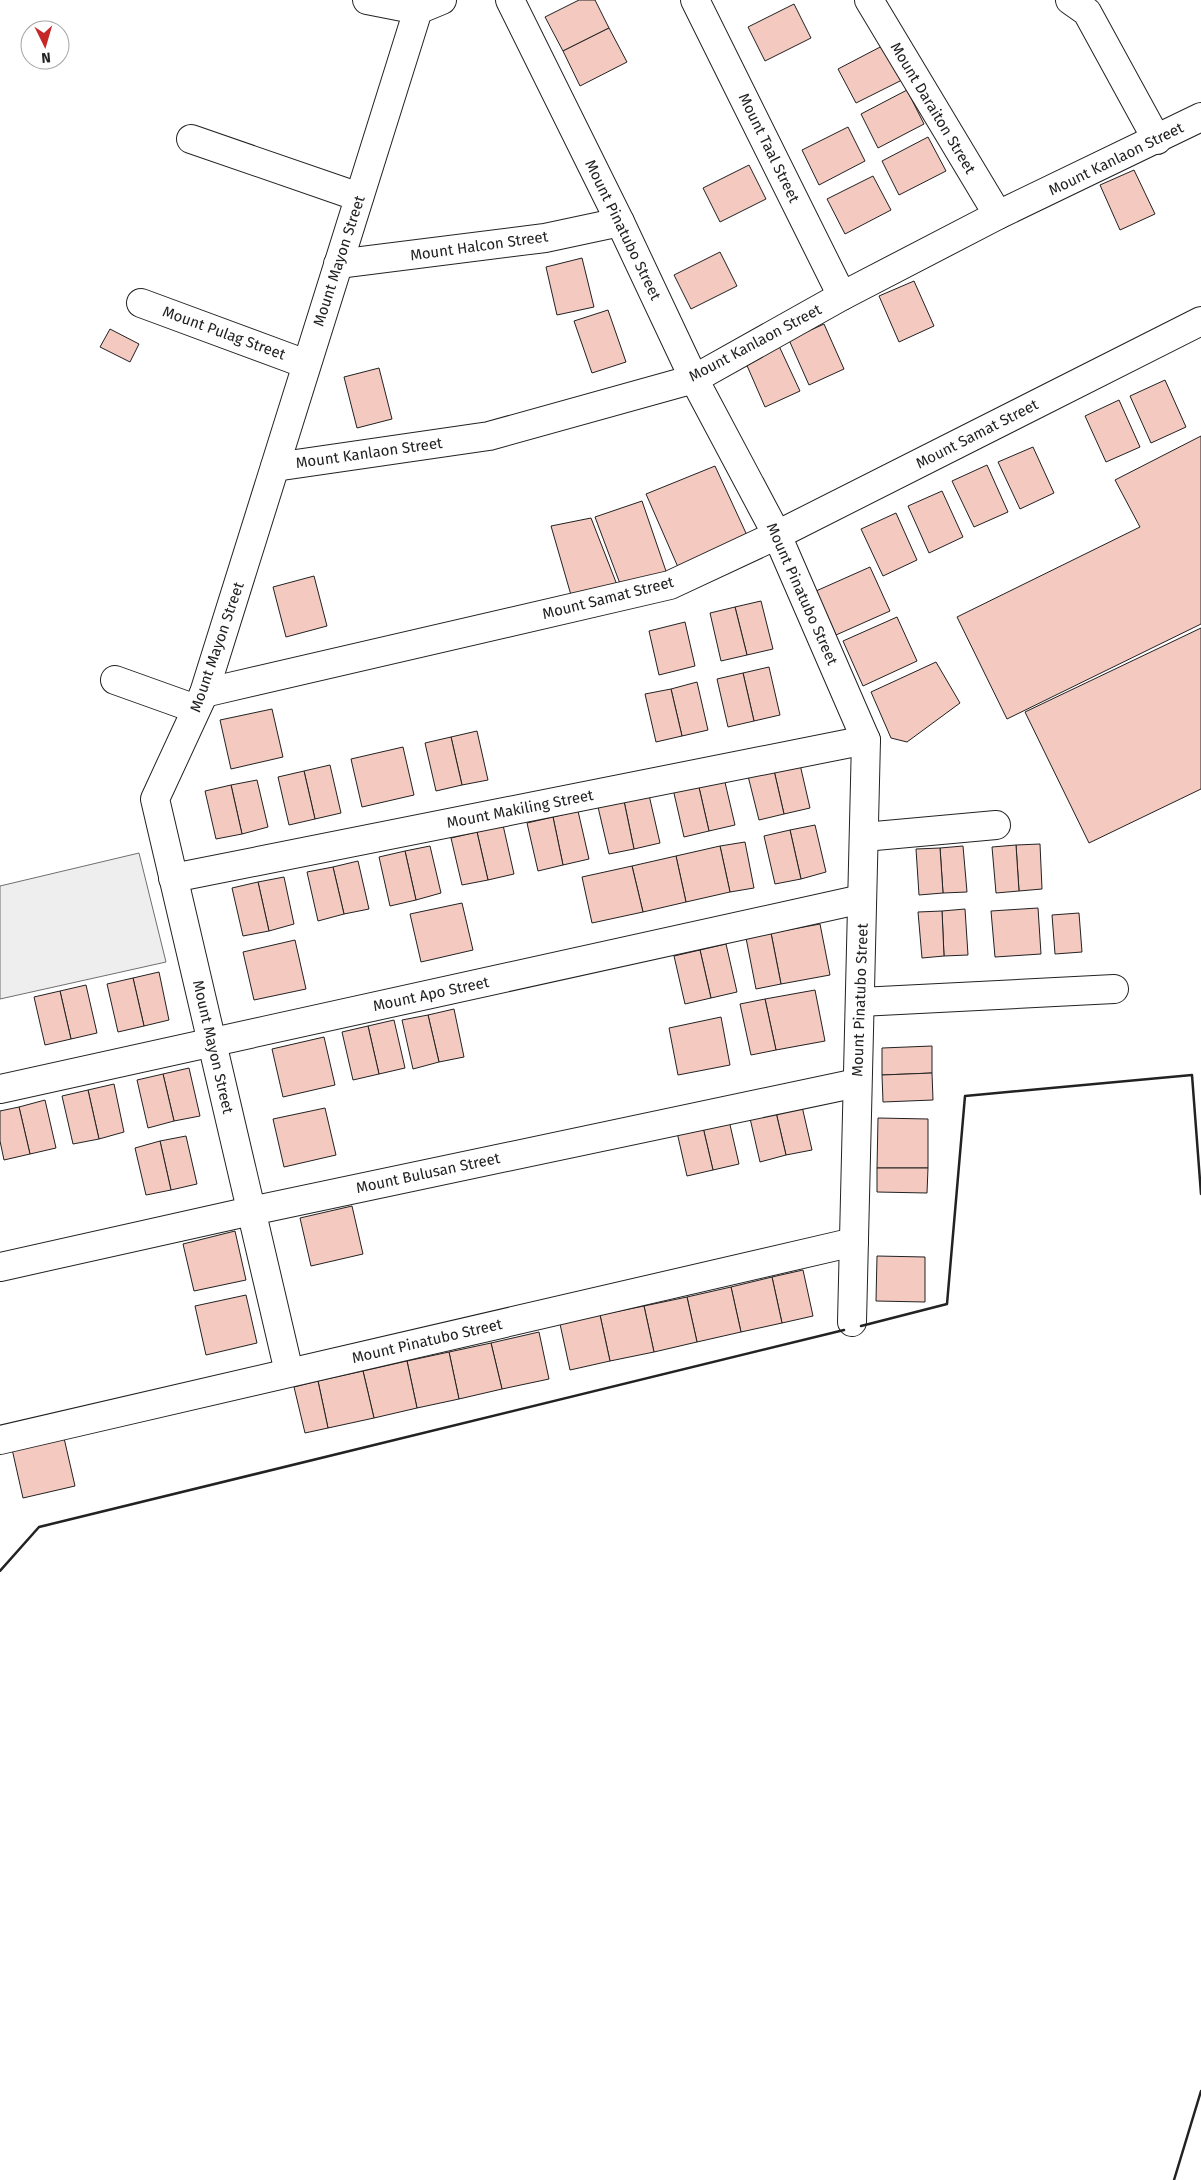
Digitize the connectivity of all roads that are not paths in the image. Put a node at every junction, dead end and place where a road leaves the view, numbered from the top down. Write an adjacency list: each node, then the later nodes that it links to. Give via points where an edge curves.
1 (368, 0): 6 (street)
2 (510, 0): 12 (street, Mount Pinatubo Street)
3 (695, 0): 14 (street, Mount Taal Street)
4 (869, 0): 11 (street, Mount Daraiton Street)
5 (1070, 0): 9 (street, via 1087,12)
6 (430, 5): 10 (street, Mount Mayon Street)
7 (1201, 117): 9 (street, Mount Kanlaon Street)
8 (191, 139): 10 (street)
9 (1157, 140): 11 (street, Mount Kanlaon Street)
10 (360, 197): 13 (street, Mount Mayon Street)
11 (998, 215): 14 (street, Mount Kanlaon Street)
12 (620, 222): 13 (street, Mount Halcon Street, via 545,238); 18 (street, Mount Pinatubo Street)
13 (338, 264): 17 (street, Mount Mayon Street)
14 (842, 296): 18 (street, Mount Kanlaon Street)
15 (141, 303): 17 (street, Mount Pulag Street)
16 (1201, 321): 20 (street, Mount Samat Street)
17 (306, 364): 19 (street, Mount Mayon Street)
18 (694, 379): 19 (street, Mount Kanlaon Street, via 489,436); 20 (street, Mount Pinatubo Street)
19 (275, 467): 22 (street, Mount Mayon Street)
20 (777, 535): 22 (street, Mount Samat Street, via 670,585); 23 (street, Mount Pinatubo Street)
21 (115, 680): 22 (street)
22 (200, 701): 26 (street, Mount Mayon Street, via 155,799)
23 (866, 740): 25 (street, Mount Pinatubo Street); 26 (street, Mount Makiling Street)
24 (996, 825): 25 (street)
25 (864, 837): 27 (street, Mount Pinatubo Street)
26 (173, 878): 30 (street, Mount Mayon Street)
27 (862, 899): 29 (street, Mount Pinatubo Street); 30 (street, Mount Apo Street)
28 (1114, 989): 29 (street)
29 (860, 1002): 31 (street, Mount Pinatubo Street)
30 (211, 1043): 32 (street, Mount Apo Street); 33 (street, Mount Mayon Street)
31 (857, 1083): 33 (street, Mount Bulusan Street); 34 (street, Mount Pinatubo Street)
32 (0, 1089)
33 (251, 1210): 35 (street, Mount Bulusan Street); 37 (street, Mount Mayon Street)
34 (854, 1242): 36 (street, Mount Pinatubo Street); 37 (street, Mount Pinatubo Street)
35 (0, 1267)
36 (852, 1322)
37 (289, 1372): 38 (street, Mount Pinatubo Street)
38 (0, 1440)

